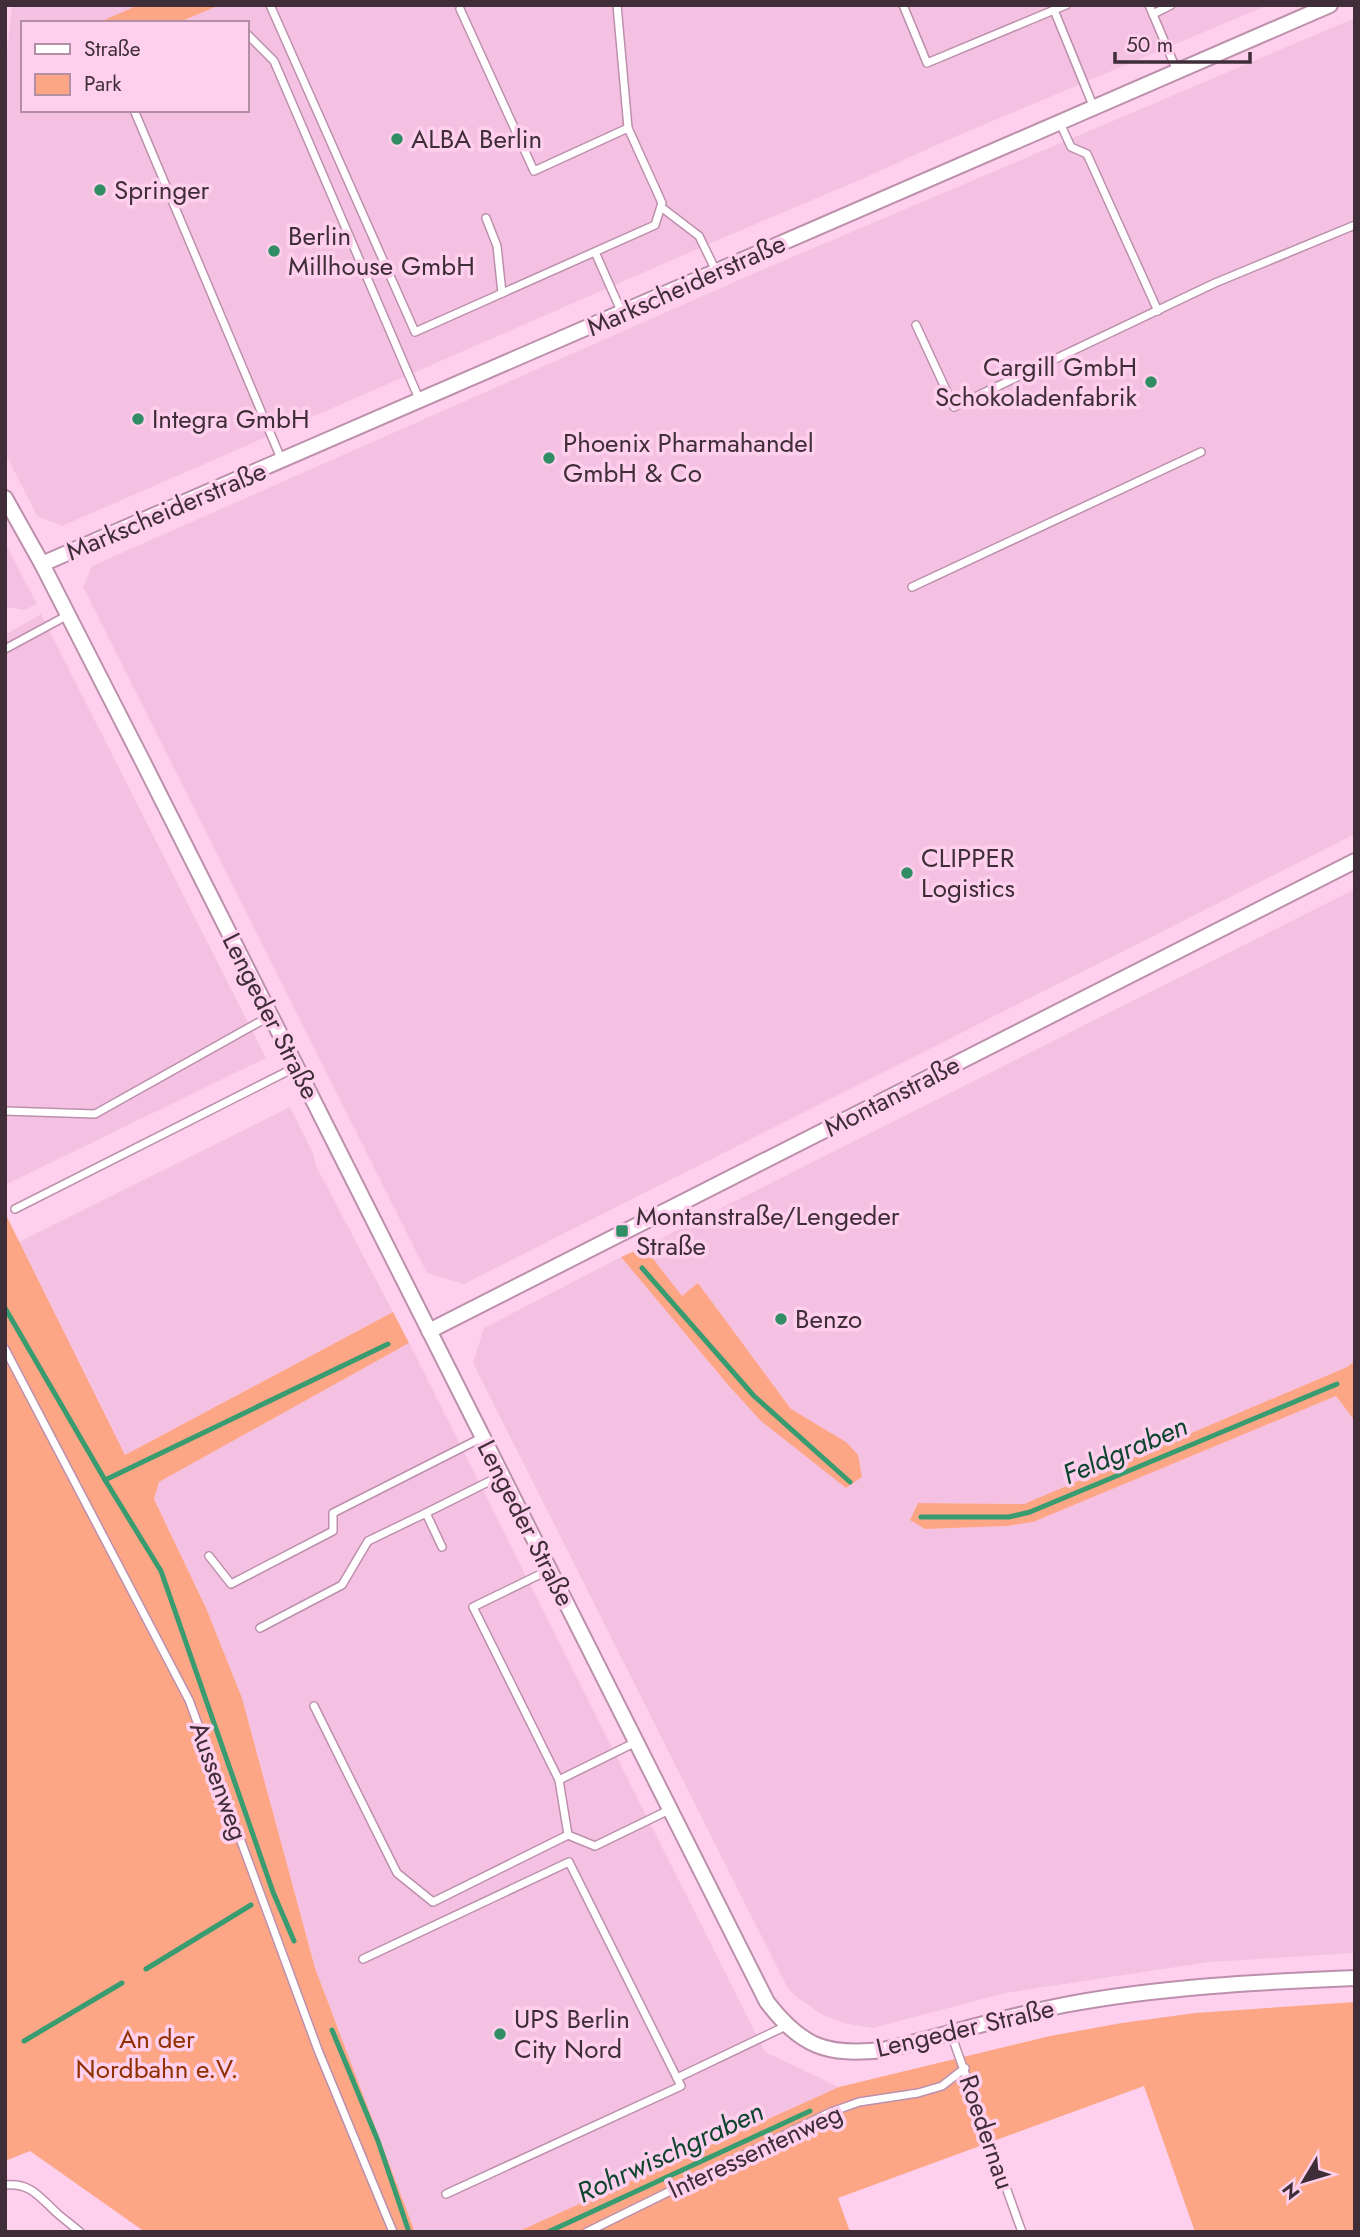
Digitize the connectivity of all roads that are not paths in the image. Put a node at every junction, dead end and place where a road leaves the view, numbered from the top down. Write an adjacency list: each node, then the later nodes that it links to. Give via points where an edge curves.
1 (270, 5): 22 (lane, via 415,332)
2 (617, 5): 16 (lane)
3 (903, 5): 9 (lane, via 928,64)
4 (1066, 5): 9 (lane)
5 (1149, 5): 10 (lane)
6 (1171, 5): 10 (lane)
7 (1330, 5): 12 (street, Markscheiderstraße)
8 (460, 9): 16 (lane, via 534,171)
9 (1054, 10): 13 (lane)
10 (1153, 14): 12 (lane)
11 (248, 35): 26 (lane, via 274,61)
12 (1177, 71): 13 (street, Markscheiderstraße)
13 (1094, 108): 15 (street, Markscheiderstraße)
14 (135, 112): 28 (lane)
15 (1059, 123): 21 (street, Markscheiderstraße); 23 (lane, via 1071,147 1087,154)
16 (628, 128): 17 (lane)
17 (661, 207): 20 (lane, via 655,225); 21 (lane, via 699,236)
18 (486, 219): 22 (lane, via 497,246)
19 (1355, 225): 23 (lane)
20 (596, 252): 22 (lane); 24 (lane)
21 (717, 272): 24 (street, Markscheiderstraße)
22 (502, 293)
23 (1158, 311): 25 (lane, via 954,407)
24 (622, 313): 26 (street, Markscheiderstraße)
25 (916, 325)
26 (420, 401): 28 (street, Markscheiderstraße)
27 (1200, 452): 31 (lane)
28 (282, 461): 30 (street, Markscheiderstraße)
29 (5, 498): 30 (street, Lengeder Straße)
30 (42, 565): 32 (street, Lengeder Straße)
31 (912, 587)
32 (68, 615): 33 (lane); 35 (street, Lengeder Straße)
33 (5, 649)
34 (1355, 861): 39 (street, Montanstraße)
35 (270, 1016): 36 (street, Lengeder Straße); 37 (lane, via 95,1114)
36 (296, 1067): 38 (lane); 39 (street, Lengeder Straße)
37 (5, 1111)
38 (15, 1209)
39 (429, 1331): 41 (street, Lengeder Straße)
40 (5, 1349): 62 (lane, Aussenweg, via 189,1700 318,2050)
41 (483, 1437): 42 (street, Lengeder Straße); 45 (lane, via 333,1513 333,1531 231,1584)
42 (502, 1475): 43 (lane); 46 (street, Lengeder Straße)
43 (426, 1513): 44 (lane); 47 (lane, via 368,1541 342,1585)
44 (442, 1546)
45 (209, 1556)
46 (549, 1570): 49 (street, Lengeder Straße); 50 (lane, via 473,1607)
47 (260, 1628)
48 (314, 1706): 52 (lane, via 397,1873 433,1902)
49 (636, 1742): 50 (lane); 51 (street, Lengeder Straße)
50 (559, 1780): 52 (lane)
51 (669, 1810): 52 (lane, via 595,1846); 55 (street, Lengeder Straße, via 767,2002)
52 (568, 1835)
53 (363, 1959): 58 (lane, via 569,1862)
54 (1355, 1978): 56 (street, Lengeder Straße, via 1167,1990 1064,2006)
55 (786, 2026): 56 (street, Lengeder Straße, via 808,2042 855,2053); 58 (lane)
56 (951, 2034): 57 (lane, Roedernau)
57 (965, 2068): 63 (lane, Interessentenweg, via 942,2086 831,2112); 64 (lane, Roedernau)
58 (677, 2078): 60 (lane, via 681,2086)
59 (5, 2185): 61 (lane, via 18,2184 36,2192)
60 (446, 2194)
61 (80, 2232)
62 (393, 2232)
63 (587, 2232)
64 (1022, 2232)

